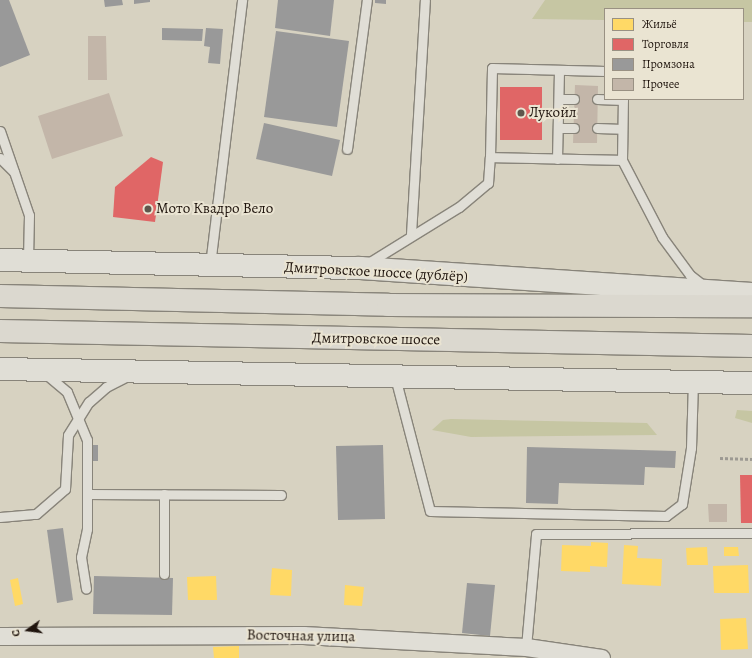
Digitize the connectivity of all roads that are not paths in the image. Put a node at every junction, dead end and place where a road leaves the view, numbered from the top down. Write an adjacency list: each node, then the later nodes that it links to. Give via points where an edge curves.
1 (242, 0): 25 (lane)
2 (367, 0): 16 (lane)
3 (425, 0): 22 (lane)
4 (559, 70): 5 (lane); 6 (lane); 17 (lane, via 492,68)
5 (604, 71)
6 (559, 99): 7 (lane); 11 (lane)
7 (574, 99)
8 (598, 99): 9 (lane)
9 (604, 99)
10 (623, 100): 14 (lane)
11 (558, 128): 12 (lane); 19 (lane)
12 (574, 128)
13 (597, 128): 14 (lane)
14 (622, 129): 20 (lane)
15 (0, 131): 21 (lane)
16 (347, 149)
17 (490, 157): 19 (lane); 22 (lane, via 488,183 459,207)
18 (0, 158): 21 (lane)
19 (557, 159): 20 (lane)
20 (622, 160): 27 (lane, via 662,237 690,275)
21 (17, 175): 24 (lane, via 29,215)
22 (411, 234): 26 (lane)
23 (0, 260): 24 (main road, Дмитровское шоссе (дублёр))
24 (28, 260): 25 (main road, Дмитровское шоссе (дублёр))
25 (210, 265): 26 (main road, Дмитровское шоссе (дублёр))
26 (360, 268): 27 (main road, Дмитровское шоссе (дублёр))
27 (708, 289): 28 (main road, Дмитровское шоссе (дублёр))
28 (752, 294)
29 (0, 296): 30 (highway, via 388,305)
30 (752, 306)
31 (0, 331): 32 (highway, Дмитровское шоссе)
32 (752, 346)
33 (0, 369): 34 (main road)
34 (36, 370): 35 (main road); 39 (lane, via 52,377 67,392)
35 (136, 372): 36 (main road); 39 (lane, via 106,386)
36 (395, 377): 37 (main road); 37 (lane, via 430,511 658,516 666,516 682,504 691,448)
37 (694, 382): 38 (main road)
38 (752, 383)
39 (79, 418): 40 (lane, via 87,440); 43 (lane, via 68,436 65,489 36,514)
40 (87, 494): 41 (lane); 46 (lane, via 87,529 81,557)
41 (164, 494): 42 (lane); 45 (lane)
42 (281, 495)
43 (0, 517)
44 (752, 533): 48 (lane, via 536,534)
45 (164, 574)
46 (86, 589)
47 (0, 636): 48 (street, Восточная улица, via 303,635)
48 (526, 647): 49 (street, Восточная улица)
49 (601, 658)

